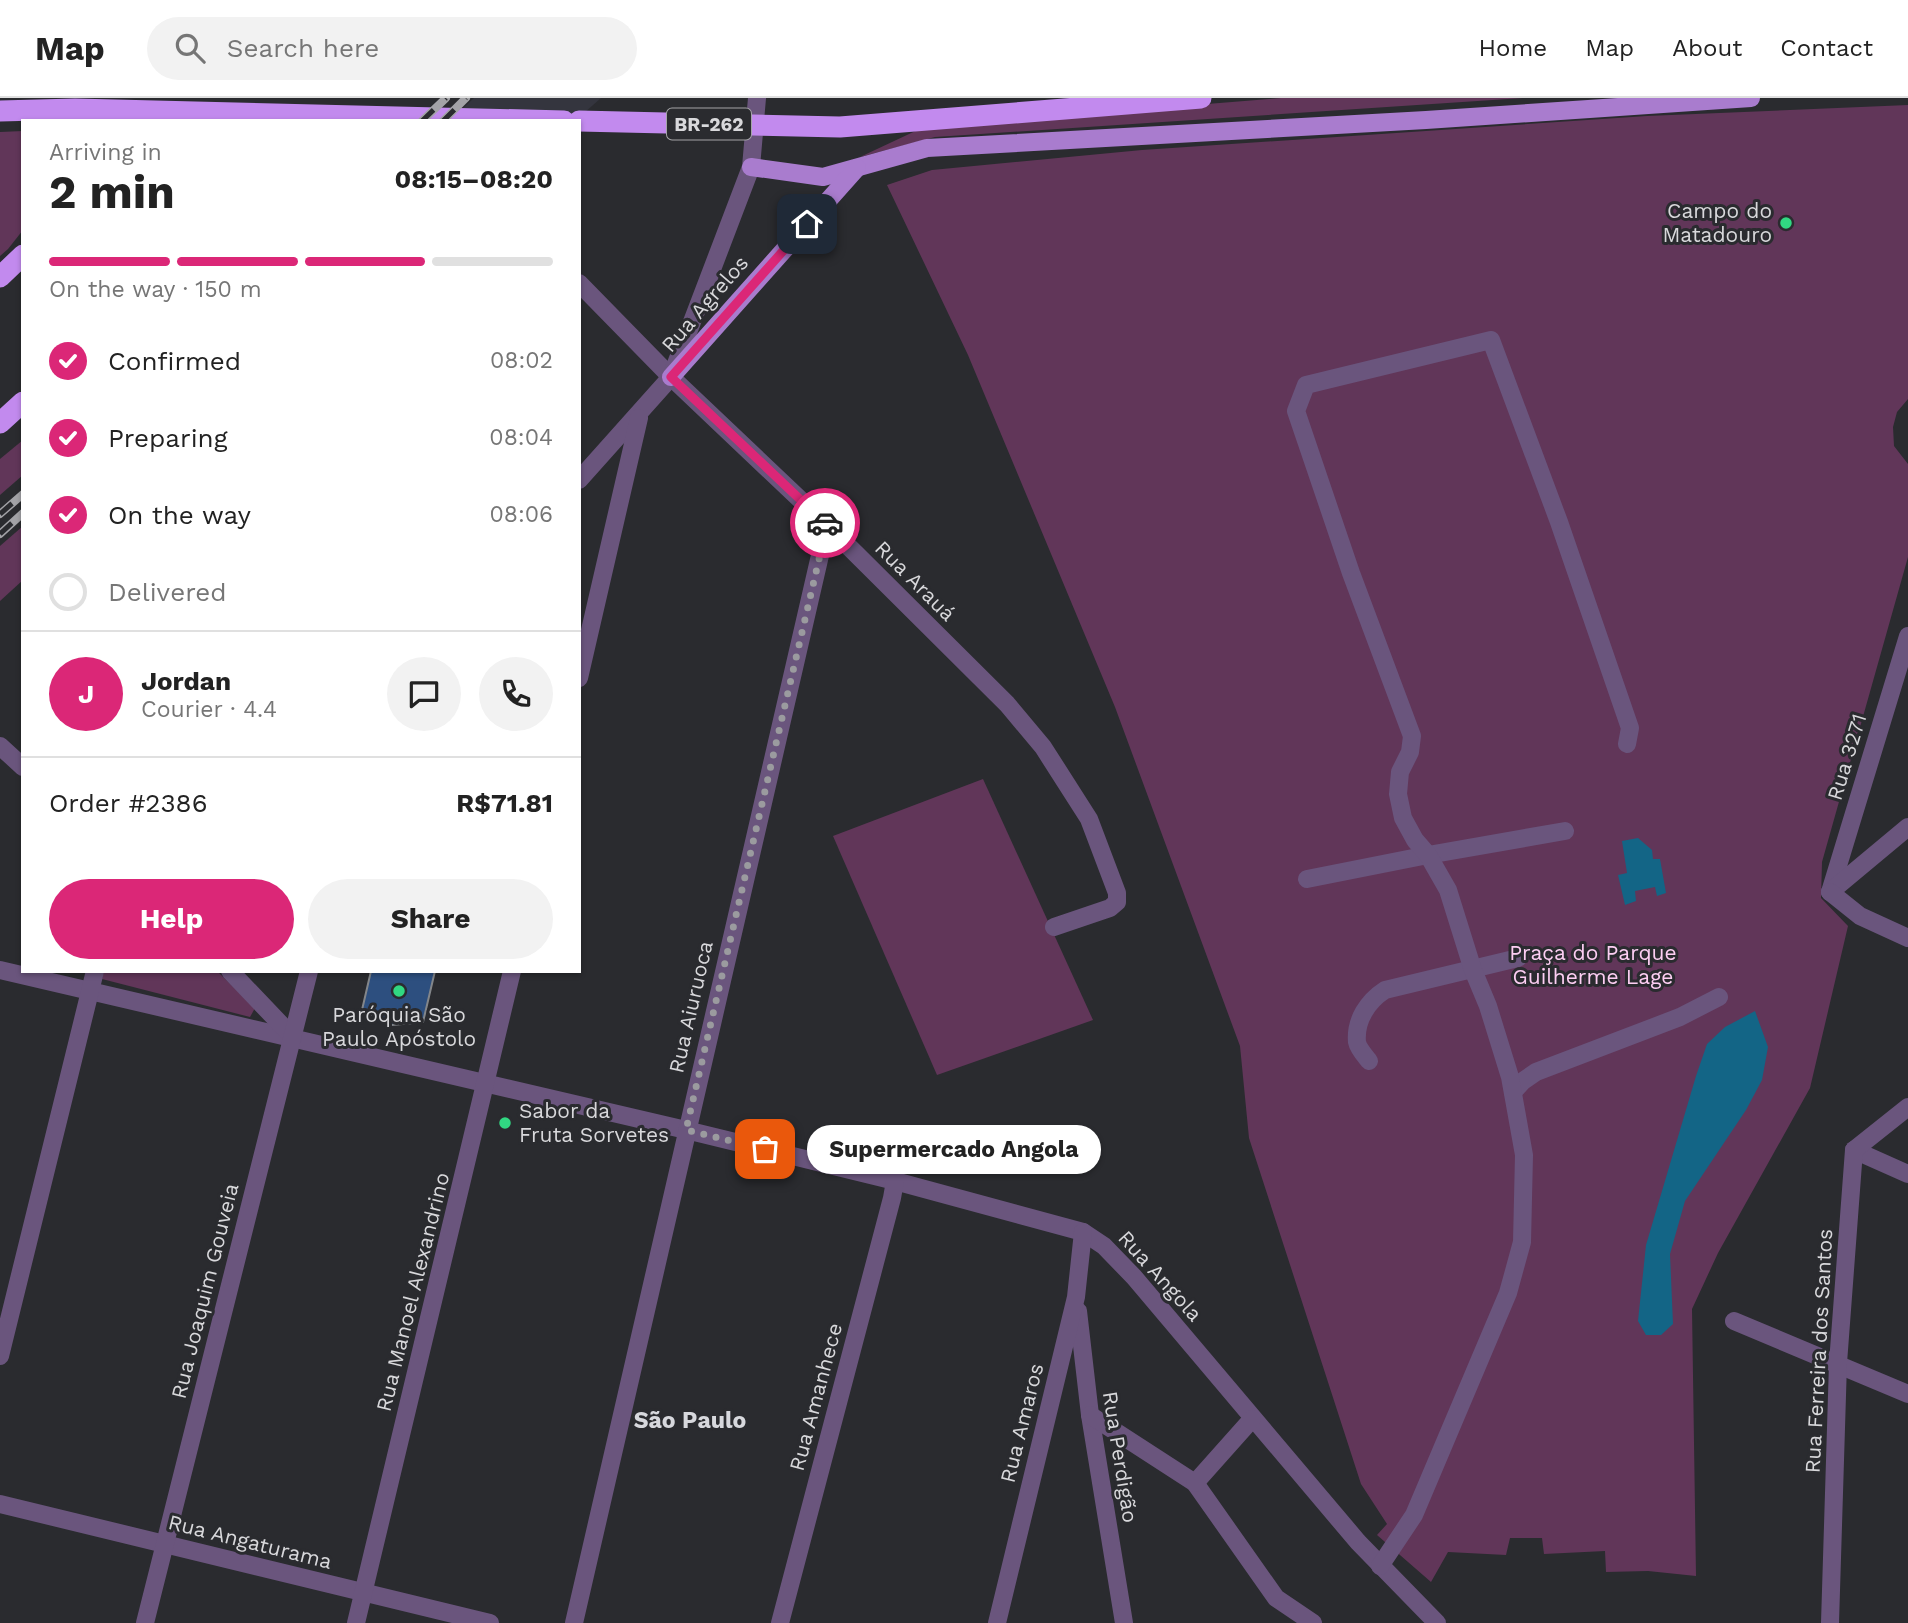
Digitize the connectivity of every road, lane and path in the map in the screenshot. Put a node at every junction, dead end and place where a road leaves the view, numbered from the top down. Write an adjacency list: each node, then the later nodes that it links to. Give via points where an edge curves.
1 (88, 98): 7 (highway)
2 (183, 98): 8 (highway)
3 (757, 98): 11 (street)
4 (1201, 98): 10 (highway, BR-262, via 840,127)
5 (1751, 98): 12 (main road, via 927,148)
6 (9, 110): 9 (highway)
7 (83, 119)
8 (178, 119)
9 (480, 119)
10 (581, 121)
11 (751, 167): 12 (main road, via 823,177); 16 (street)
12 (857, 167): 16 (main road, Rua Agrelos)
13 (21, 257): 14 (highway)
14 (0, 277)
15 (581, 285): 16 (street, Rua Arauá)
16 (671, 377): 18 (street); 21 (street, Rua Arauá)
17 (21, 404): 19 (highway)
18 (639, 415): 20 (street); 23 (street)
19 (0, 424)
20 (581, 479)
21 (827, 525): 32 (street, Rua Arauá, via 1007,704 1043,747 1089,819 1117,902); 48 (street, Rua Aiuruoca)
22 (1908, 636): 31 (street, Rua 3271)
23 (581, 669)
24 (1627, 744): 29 (street, via 1630,728 1491,340 1306,385 1296,411 1412,736 1398,794 1403,818)
25 (0, 746): 26 (street)
26 (21, 765)
27 (1908, 827): 31 (street)
28 (1565, 831): 29 (street)
29 (1428, 855): 30 (street); 36 (street, via 1448,890)
30 (1307, 879)
31 (1829, 892): 33 (street, via 1860,916)
32 (1054, 927)
33 (1908, 938)
34 (1518, 958): 36 (street)
35 (0, 970): 41 (street, Rua Angola)
36 (1473, 970): 44 (street, via 1385,990 1373,998 1360,1019 1357,1044); 46 (street)
37 (94, 973): 41 (street)
38 (232, 973): 43 (street)
39 (309, 973): 43 (street, Rua Joaquim Gouveia)
40 (512, 973): 45 (street, Rua Manoel Alexandrino)
41 (89, 992): 43 (street, Rua Angola); 55 (street)
42 (1719, 996): 46 (street, via 1680,1017 1536,1072)
43 (293, 1037): 45 (street, Rua Angola); 62 (street, Rua Joaquim Gouveia)
44 (1369, 1061)
45 (486, 1084): 48 (street, Rua Angola); 64 (street, Rua Manoel Alexandrino)
46 (1513, 1092): 63 (street, via 1524,1155 1522,1242 1508,1293 1414,1515)
47 (1908, 1107): 49 (street)
48 (686, 1130): 51 (street, Rua Angola); 68 (street, Rua Aiuruoca)
49 (1854, 1150): 50 (street); 56 (street, Rua Ferreira dos Santos)
50 (1908, 1174)
51 (895, 1181): 52 (street, Rua Angola); 69 (street, Rua Amanhece)
52 (1083, 1232): 53 (street, Rua Amaros); 59 (street, Rua Angola, via 1104,1246 1133,1277)
53 (1076, 1297): 58 (street, Rua Perdigão); 70 (street, Rua Amaros)
54 (1734, 1321): 56 (street)
55 (0, 1356)
56 (1838, 1363): 57 (street); 74 (street, Rua Ferreira dos Santos)
57 (1908, 1394)
58 (1090, 1415): 60 (street); 71 (street, Rua Perdigão)
59 (1252, 1419): 60 (street); 63 (street, Rua Angola)
60 (1195, 1483): 72 (street, via 1276,1598)
61 (0, 1504): 62 (street, Rua Angaturama)
62 (164, 1544): 64 (street, Rua Angaturama); 65 (street, Rua Joaquim Gouveia)
63 (1380, 1566): 73 (street, Rua Angola)
64 (363, 1593): 66 (street, Rua Manoel Alexandrino); 67 (street, Rua Angaturama)
65 (145, 1623)
66 (356, 1623)
67 (489, 1623)
68 (574, 1623)
69 (780, 1623)
70 (997, 1623)
71 (1124, 1623)
72 (1313, 1623)
73 (1437, 1623)
74 (1830, 1623)

